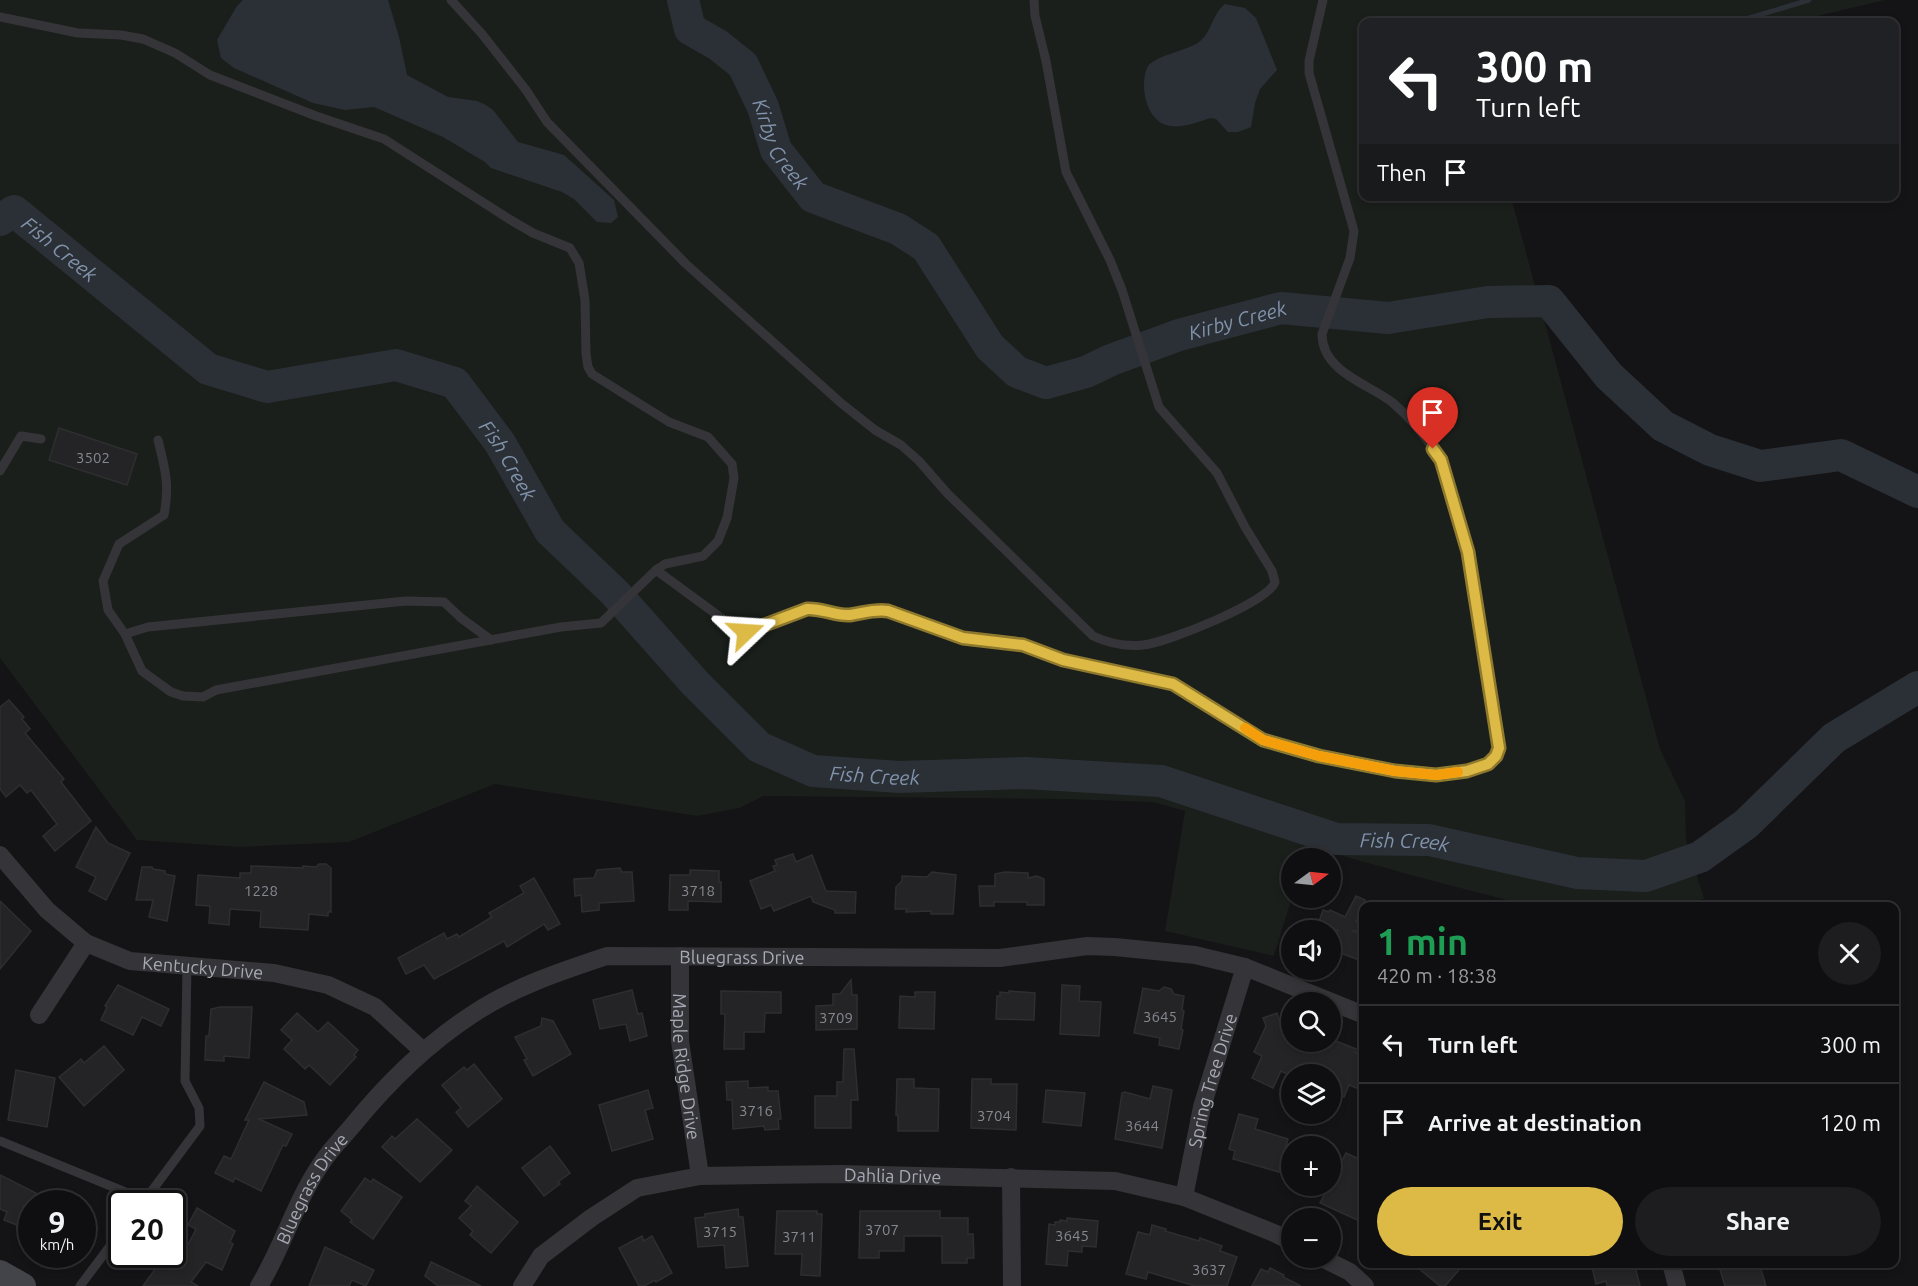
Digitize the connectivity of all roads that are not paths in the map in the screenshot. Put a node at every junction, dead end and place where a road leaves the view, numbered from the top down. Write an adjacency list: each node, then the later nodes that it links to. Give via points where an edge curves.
1 (451, 0): 2 (lane, via 482,34 547,122 686,264 841,403 919,461 1093,636 1115,644 1141,646 1183,634 1246,605 1269,591 1275,582 1217,473 1159,407 1110,260 1066,172)
2 (1034, 0)
3 (1323, 0): 8 (lane, via 1309,73 1353,231 1350,258 1322,345 1332,360 1359,384 1391,402 1409,418 1441,460 1468,552 1485,655 1499,748 1488,764 1436,775 1319,756 1263,740 1173,684 1063,660 1023,645 963,638 888,611 876,609 848,615 807,609 746,632)
4 (0, 17): 8 (lane, via 78,33 143,39 210,75 384,139 509,219 570,248 579,262 585,300 586,354 592,374 669,422 708,437 732,464 734,478 727,518 718,541 703,556 665,564)
5 (41, 439): 7 (lane, via 21,436)
6 (158, 440): 9 (lane, via 168,494 164,514 118,544 103,581 108,610)
7 (0, 471)
8 (653, 573): 10 (lane, via 601,623)
9 (125, 634): 10 (lane, via 148,627 434,600 444,602); 10 (lane, via 142,670 171,692 203,697 216,690)
10 (491, 640)
11 (0, 855): 12 (street, Kentucky Drive, via 47,910)
12 (86, 943): 14 (street, Kentucky Drive, via 130,961); 17 (street)
13 (680, 956): 15 (street, Bluegrass Drive, via 1000,958 1115,946 1195,955); 18 (street, Bluegrass Drive, via 607,956 567,969 475,1013); 20 (street, Maple Ridge Drive, via 680,1041)
14 (187, 966): 18 (street, Kentucky Drive, via 274,973 328,985 375,1007); 23 (lane, via 185,1081 199,1108 200,1126)
15 (1245, 967): 16 (street, Bluegrass Drive); 24 (street, Spring Tree Drive, via 1202,1107)
16 (1359, 1013)
17 (39, 1015)
18 (423, 1051): 32 (street, Bluegrass Drive, via 372,1101 321,1163)
19 (0, 1141): 22 (lane)
20 (699, 1176): 21 (street, Dahlia Drive); 33 (street, Dahlia Drive, via 638,1188 541,1256)
21 (1011, 1178): 24 (street, Dahlia Drive, via 1115,1181); 34 (street)
22 (117, 1190)
23 (151, 1190)
24 (1184, 1197): 25 (street, Dahlia Drive)
25 (1281, 1236)
26 (108, 1249): 31 (lane)
27 (1341, 1268): 35 (street)
28 (1672, 1268): 36 (street)
29 (0, 1273): 30 (street)
30 (23, 1286)
31 (80, 1286)
32 (259, 1286)
33 (522, 1286)
34 (1012, 1286)
35 (1365, 1286)
36 (1677, 1286)

